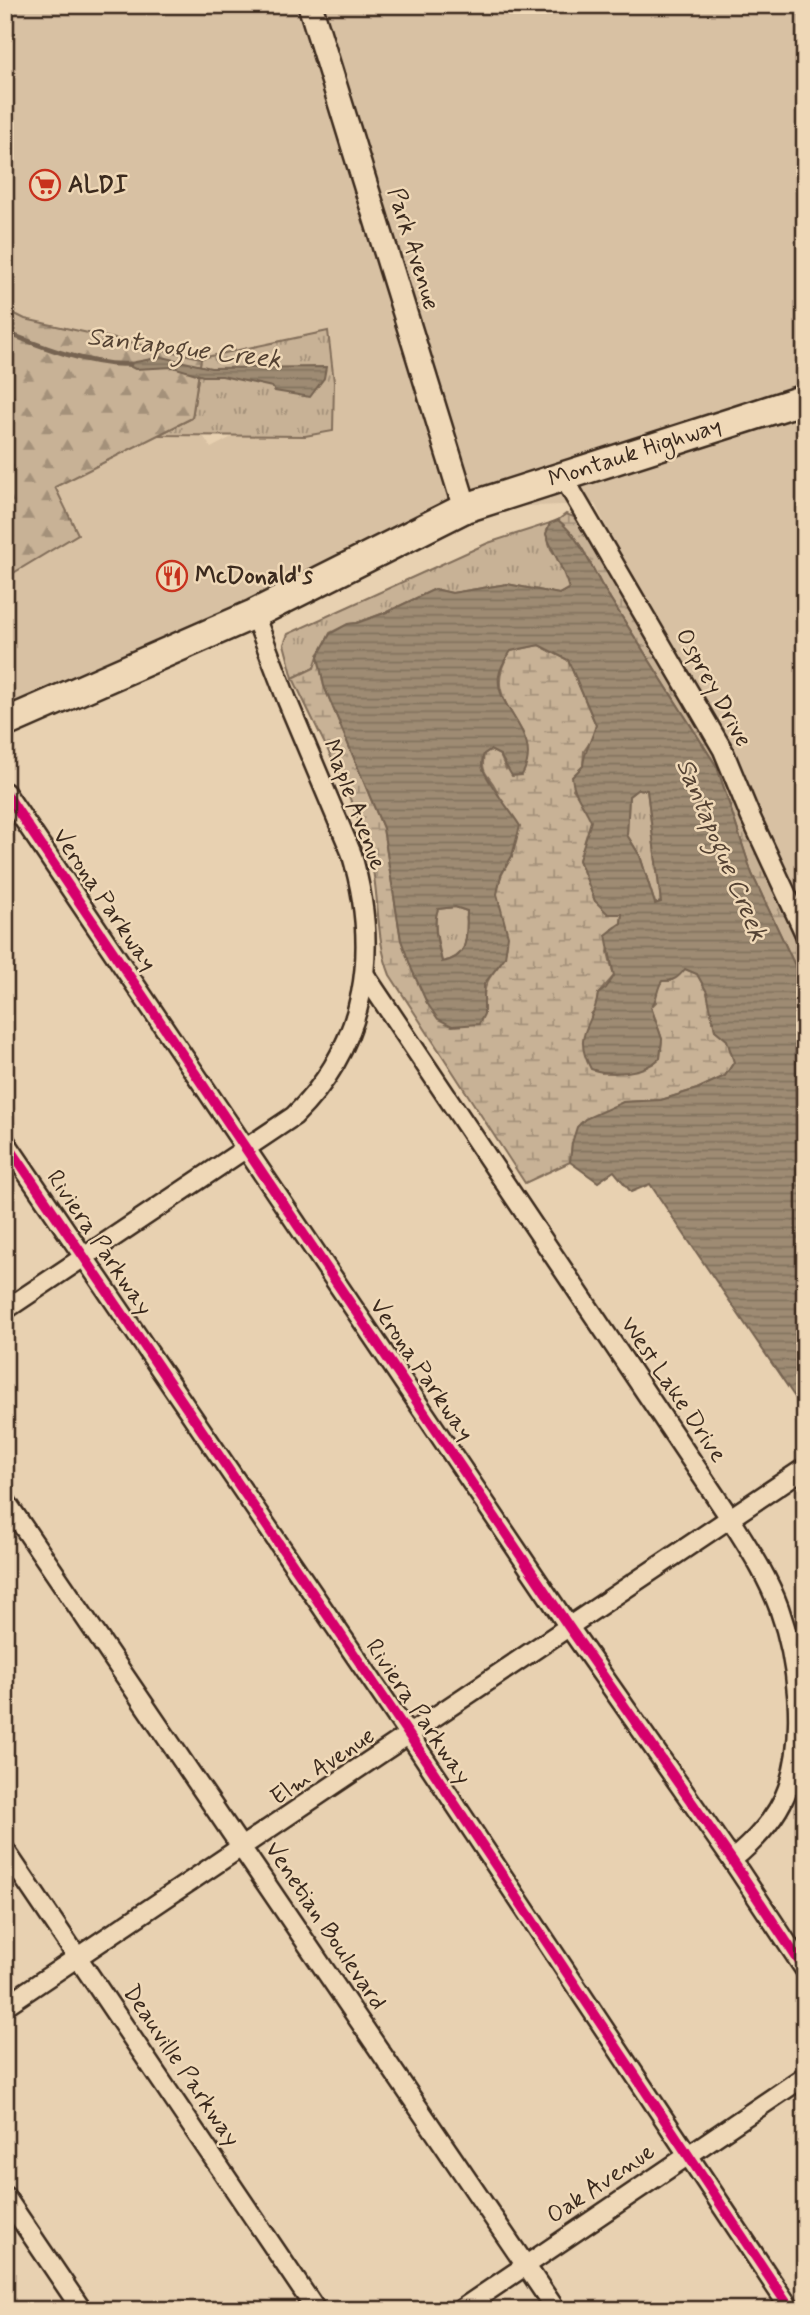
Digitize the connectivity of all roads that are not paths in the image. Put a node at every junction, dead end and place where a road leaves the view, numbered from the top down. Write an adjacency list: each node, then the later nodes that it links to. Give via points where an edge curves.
1 (310, 5): 4 (street, Park Avenue)
2 (805, 399): 3 (main road, Montauk Highway)
3 (562, 475): 4 (main road, Montauk Highway); 8 (street, Osprey Drive, via 723,750)
4 (465, 508): 5 (main road, Montauk Highway)
5 (254, 614): 6 (main road, Montauk Highway); 9 (street, Maple Avenue, via 357,872)
6 (5, 723)
7 (5, 792): 11 (street, Verona Parkway)
8 (805, 934)
9 (365, 975): 11 (street, Maple Avenue, via 353,1027 324,1083 294,1116); 16 (street, West Lake Drive)
10 (5, 1141): 12 (street, Riviera Parkway)
11 (247, 1148): 12 (street, Maple Avenue); 17 (street, Verona Parkway)
12 (84, 1259): 13 (street, Maple Avenue); 18 (street, Riviera Parkway)
13 (5, 1310)
14 (803, 1469): 16 (street, Elm Avenue)
15 (5, 1500): 19 (street, Venetian Boulevard)
16 (730, 1518): 17 (street, Elm Avenue); 21 (street, West Lake Drive, via 779,1607 793,1666 797,1712 794,1763 787,1790 765,1827)
17 (569, 1627): 18 (street, Elm Avenue); 21 (street, Verona Parkway)
18 (409, 1735): 19 (street, Elm Avenue); 26 (street, Riviera Parkway)
19 (242, 1847): 22 (street, Elm Avenue); 28 (street, Venetian Boulevard)
20 (5, 1850): 22 (street, Deauville Parkway)
21 (732, 1860): 23 (street, Verona Parkway)
22 (77, 1958): 24 (street, Elm Avenue); 30 (street, Deauville Parkway)
23 (805, 1970)
24 (5, 2006)
25 (805, 2076): 26 (street, Oak Avenue)
26 (687, 2156): 28 (street, Oak Avenue); 33 (street, Riviera Parkway)
27 (5, 2196): 29 (street)
28 (526, 2265): 31 (street, Oak Avenue); 32 (street, Venetian Boulevard)
29 (82, 2310)
30 (316, 2310)
31 (460, 2310)
32 (556, 2310)
33 (791, 2310)

